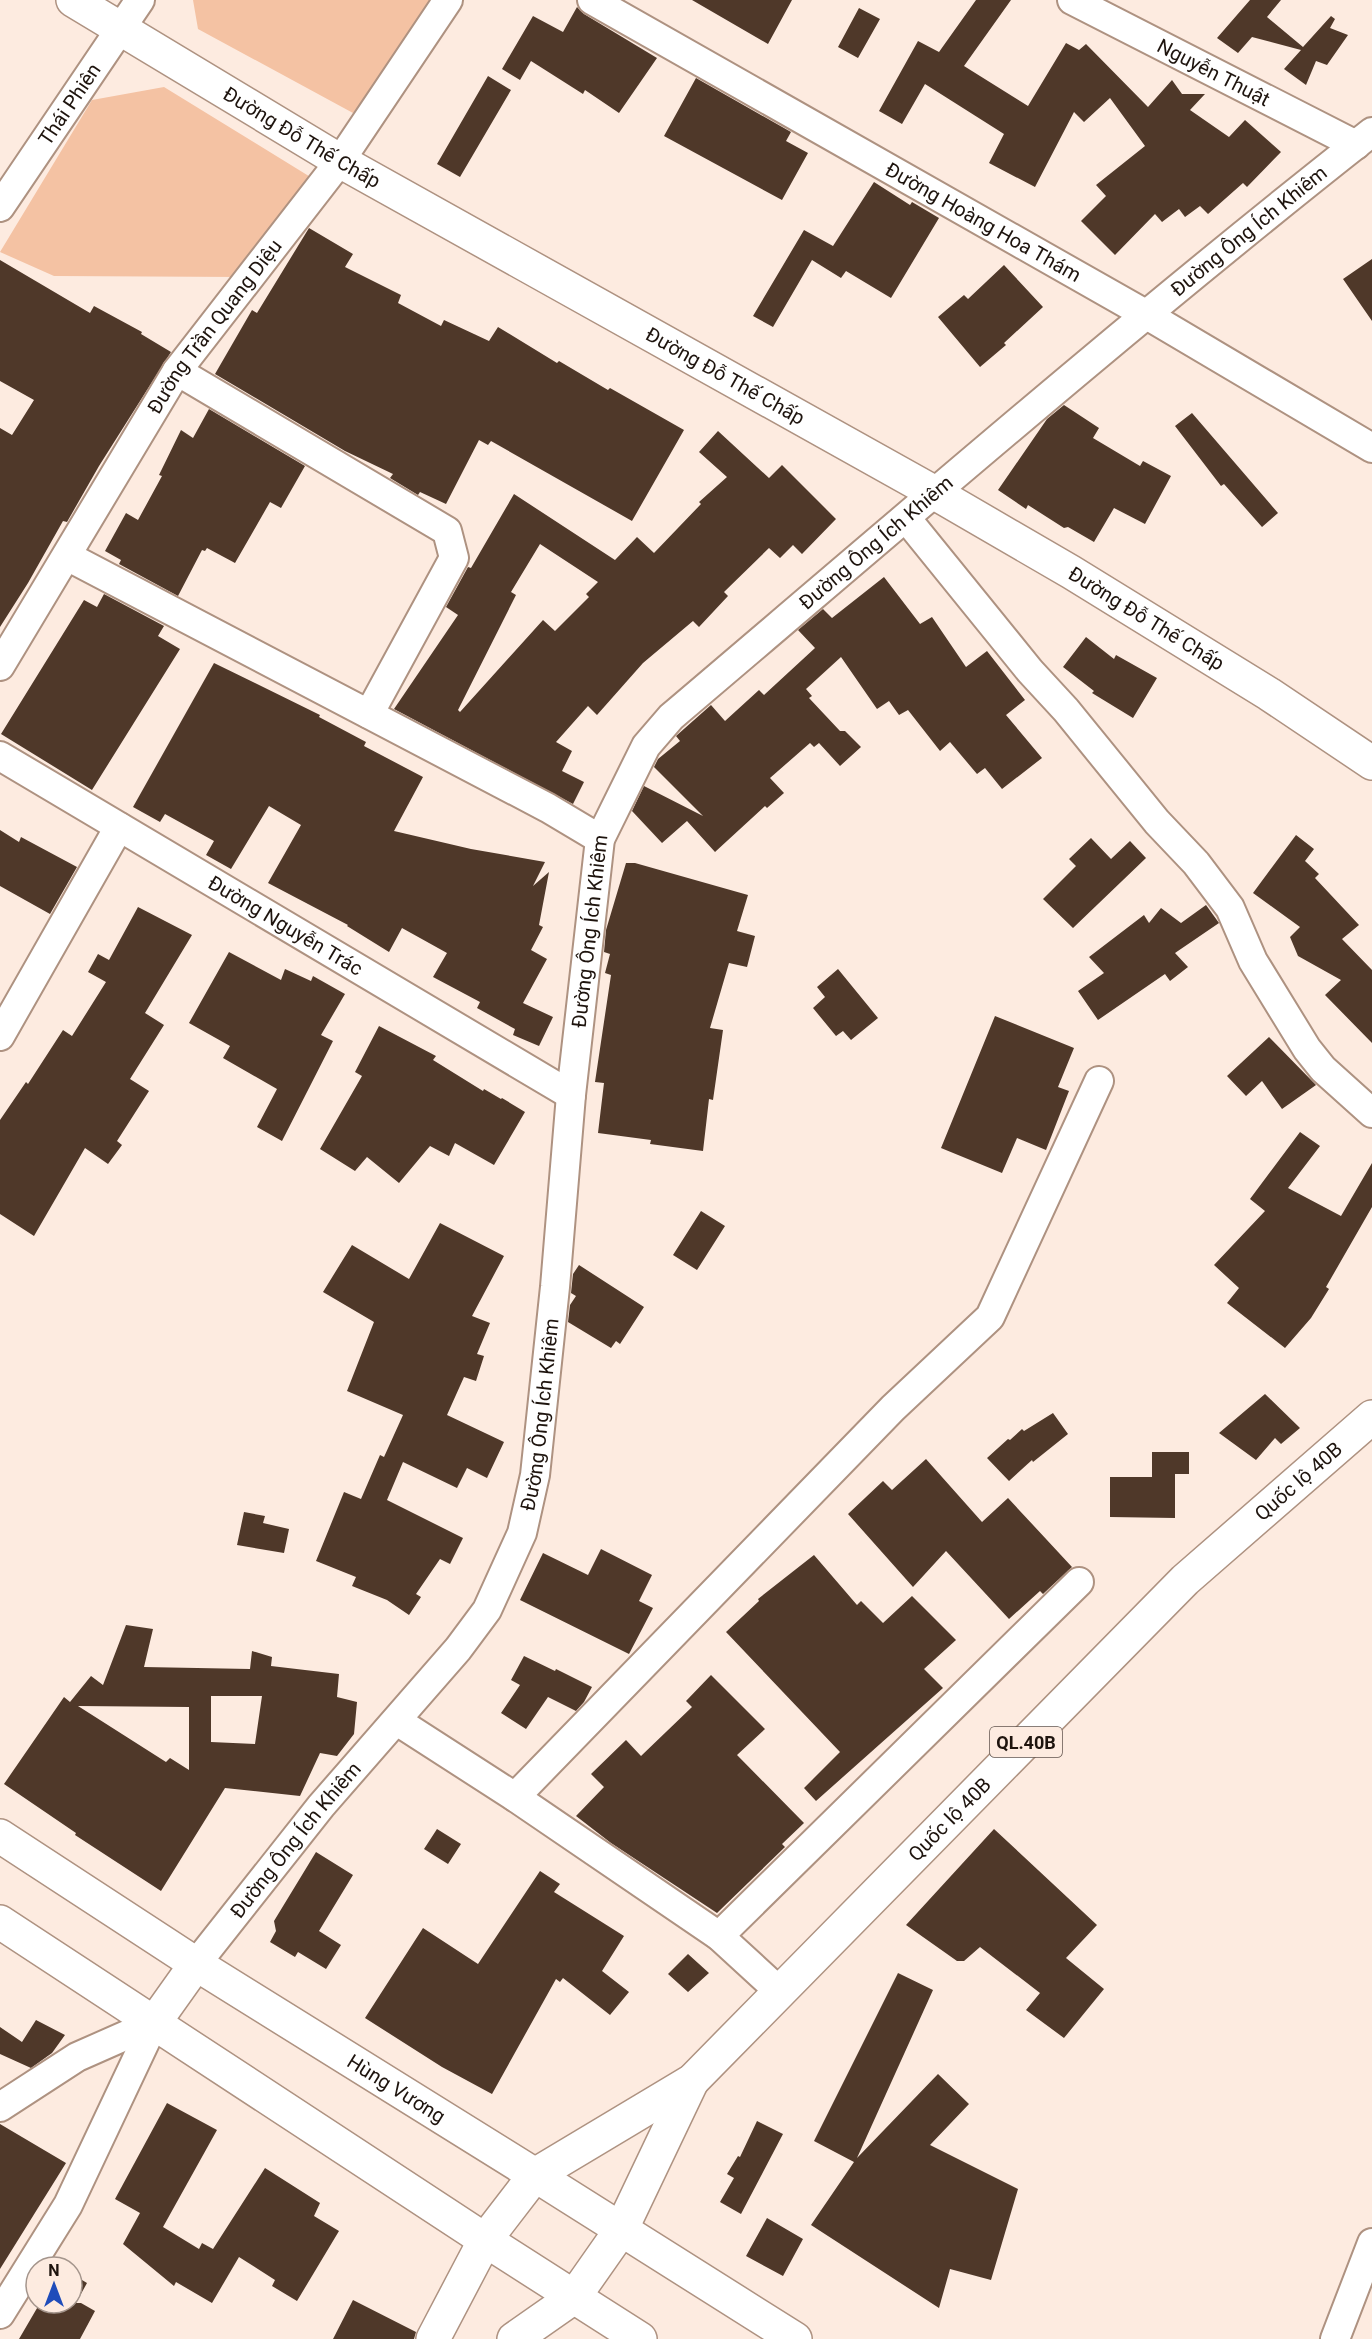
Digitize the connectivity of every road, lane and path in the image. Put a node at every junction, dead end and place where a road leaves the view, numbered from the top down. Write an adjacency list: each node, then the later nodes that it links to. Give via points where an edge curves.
1 (73, 0): 6 (main road, Đường Đỗ Thế Chấp)
2 (140, 0): 6 (street, Thái Phiên)
3 (448, 0): 8 (street, Đường Trần Quang Diệu)
4 (592, 0): 10 (street, Đường Hoàng Hoa Thám)
5 (1072, 0): 7 (street, Nguyễn Thuật)
6 (120, 28): 8 (main road, Đường Đỗ Thế Chấp); 9 (street, Thái Phiên)
7 (1364, 138): 10 (street, Đường Ông Ích Khiêm)
8 (340, 161): 11 (street, Đường Trần Quang Diệu); 13 (main road, Đường Đỗ Thế Chấp)
9 (0, 207)
10 (1147, 315): 12 (street, Đường Hoàng Hoa Thám); 13 (street, Đường Ông Ích Khiêm)
11 (177, 371): 15 (street, Đường Trần Quang Diệu); 17 (street, via 447,531 454,558)
12 (1368, 439)
13 (935, 493): 14 (street, Đường Ông Ích Khiêm); 19 (main road, Đường Đỗ Thế Chấp, via 1111,596)
14 (906, 518): 21 (street, Đường Ông Ích Khiêm, via 671,717 646,746); 25 (street, via 982,614 1196,863 1230,908 1253,961 1307,1049 1323,1069)
15 (66, 556): 16 (street, Đường Trần Quang Diệu); 17 (street)
16 (0, 666)
17 (369, 714): 21 (street)
18 (0, 756): 20 (street, Đường Nguyễn Trác)
19 (1372, 763)
20 (119, 827): 22 (street); 24 (street, Đường Nguyễn Trác)
21 (600, 838): 24 (street, Đường Ông Ích Khiêm)
22 (0, 1036)
23 (1099, 1081): 29 (street, via 990,1317 893,1408)
24 (571, 1095): 28 (street, Đường Ông Ích Khiêm, via 536,1463 522,1533 487,1610)
25 (1372, 1113)
26 (1372, 1417): 34 (main road, Quốc lộ 40B / QL.40B, via 1185,1580)
27 (1079, 1582): 32 (street)
28 (396, 1721): 29 (street); 33 (street, Đường Ông Ích Khiêm, via 321,1806)
29 (514, 1797): 32 (street)
30 (0, 1836): 33 (main road, Hùng Vương)
31 (0, 1922): 35 (main road)
32 (719, 1936): 34 (street)
33 (196, 1964): 35 (main road); 38 (main road, Hùng Vương)
34 (780, 1992): 36 (main road, Quốc lộ 40B / QL.40B)
35 (154, 2023): 37 (street, via 76,2057); 40 (main road); 43 (street, via 68,2205)
36 (692, 2081): 38 (main road); 39 (main road)
37 (0, 2107)
38 (535, 2175): 39 (main road, Hùng Vương); 40 (main road)
39 (621, 2230): 42 (main road); 47 (main road, Hùng Vương)
40 (485, 2240): 42 (main road); 44 (main road)
41 (1372, 2243): 48 (street)
42 (574, 2297): 45 (main road); 46 (main road)
43 (0, 2314)
44 (432, 2339)
45 (513, 2339)
46 (640, 2339)
47 (795, 2339)
48 (1335, 2339)

